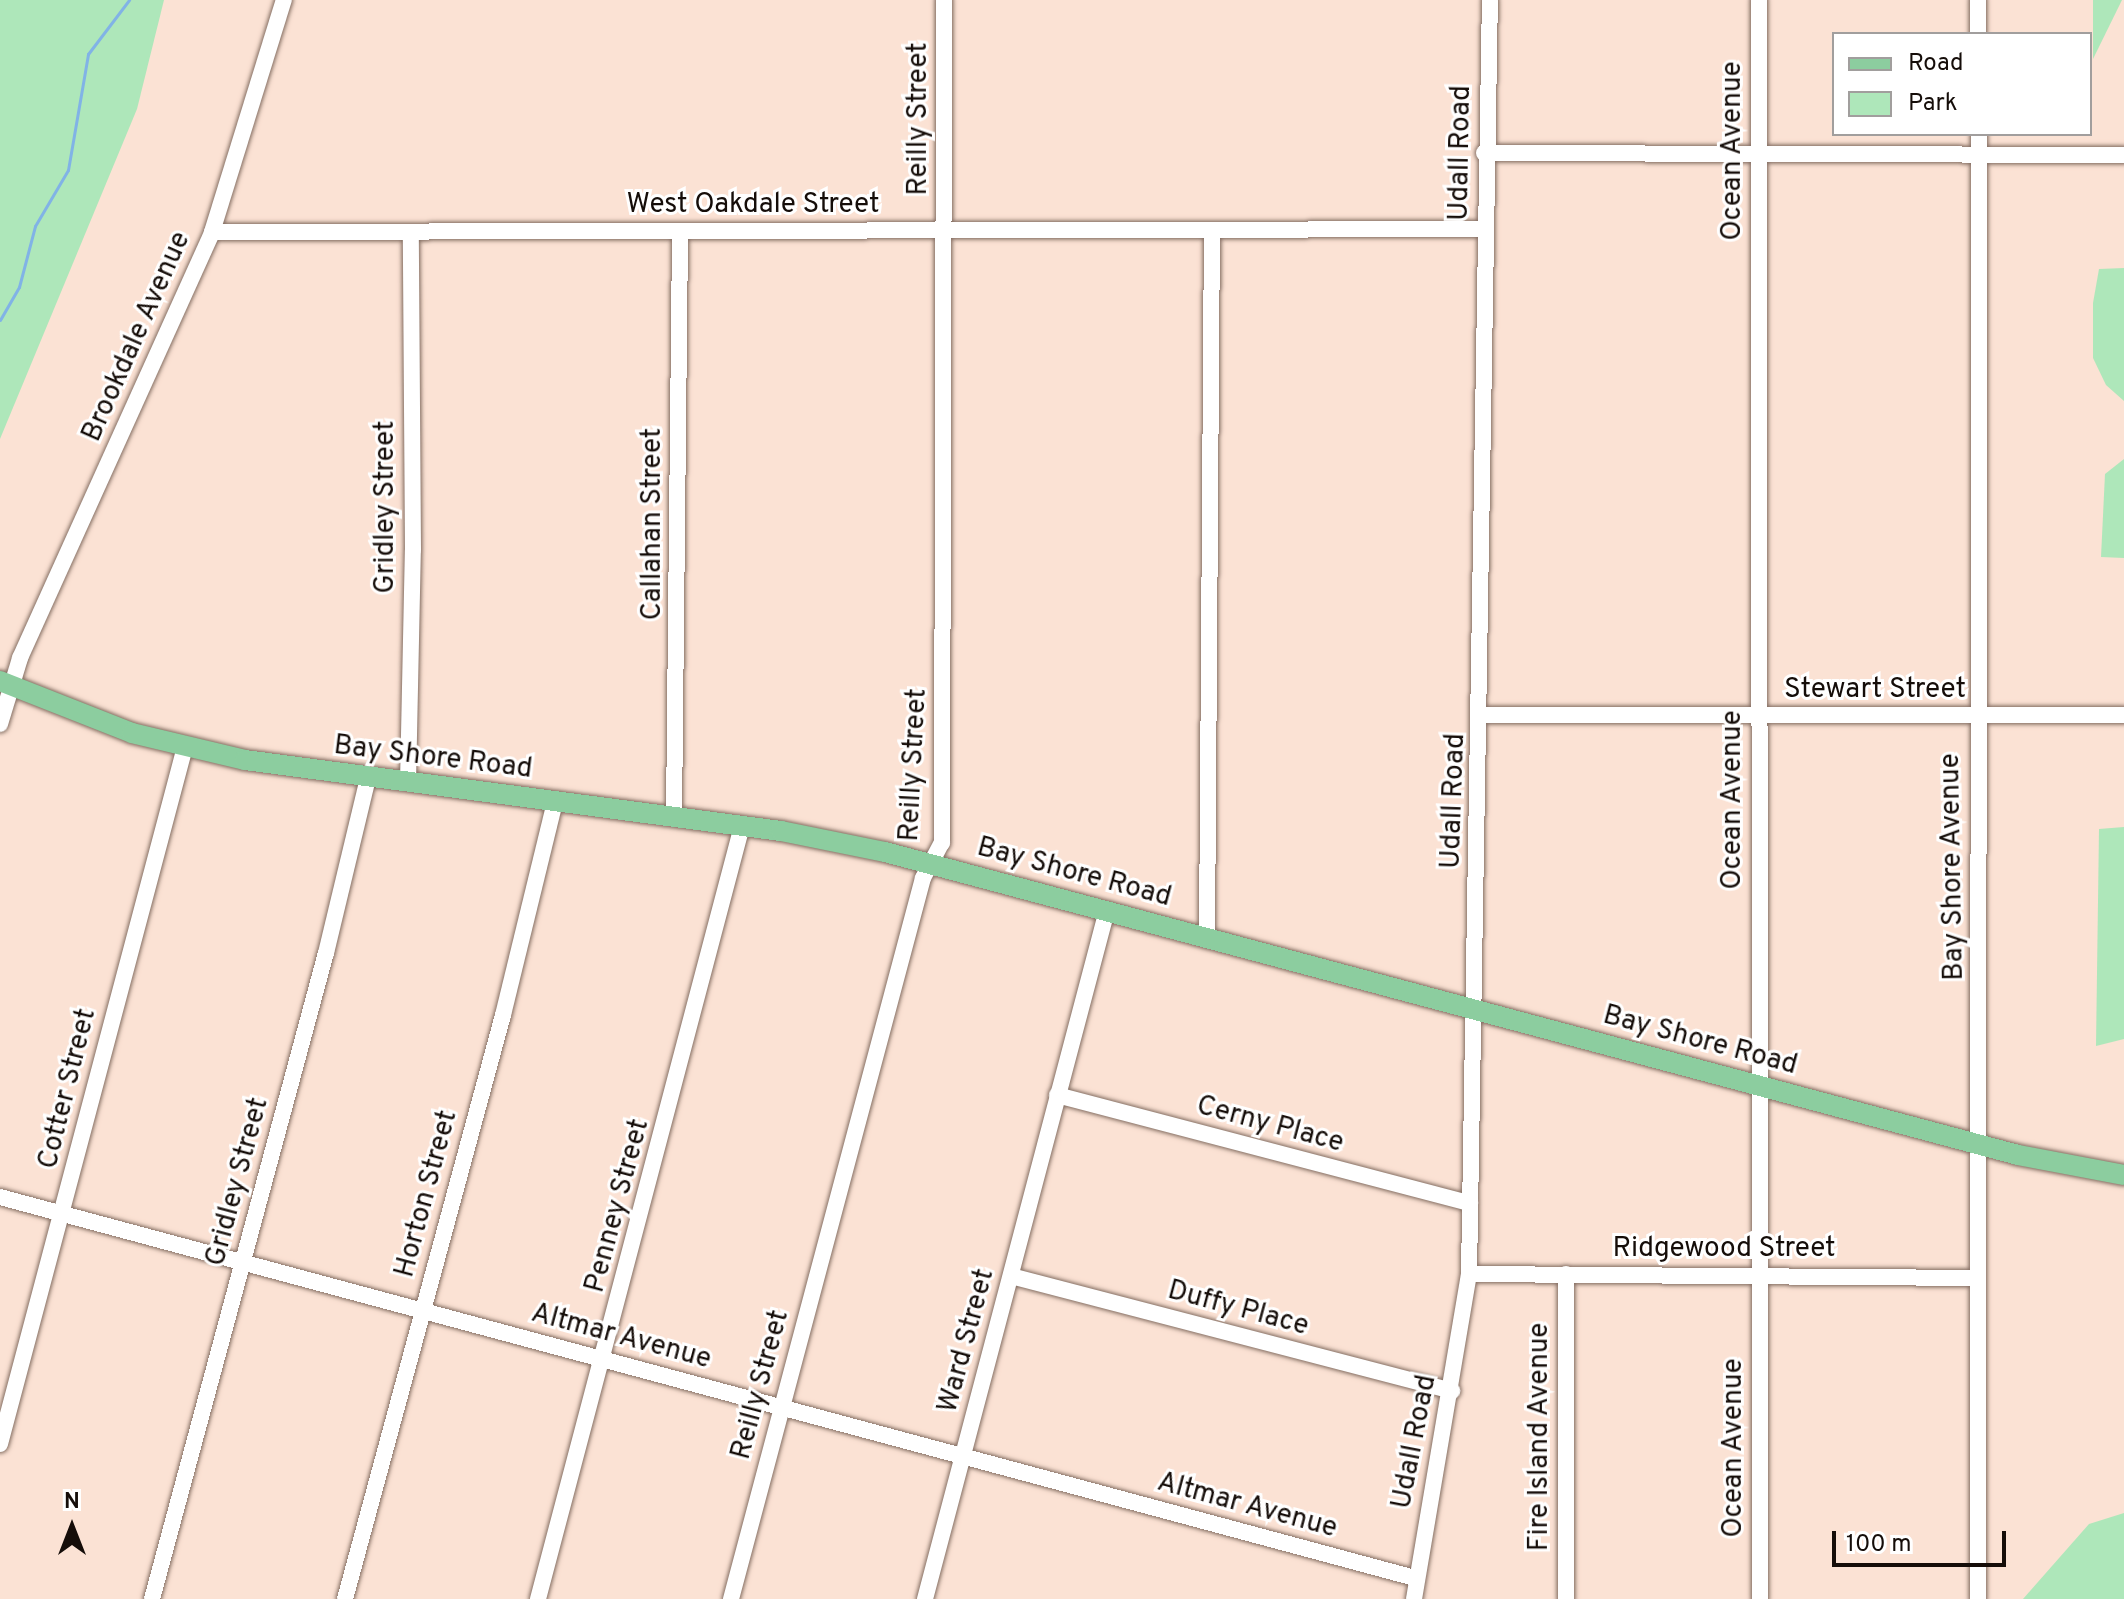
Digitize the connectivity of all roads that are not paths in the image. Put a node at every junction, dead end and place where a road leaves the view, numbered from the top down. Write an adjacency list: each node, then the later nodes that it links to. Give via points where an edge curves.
1 (284, 0): 15 (street, Brookdale Avenue)
2 (944, 0): 13 (street, Reilly Street)
3 (1490, 0): 8 (street, Udall Road)
4 (1759, 0): 9 (street, Ocean Avenue)
5 (1978, 0): 6 (street)
6 (1978, 32)
7 (1979, 136): 10 (street, Bay Shore Avenue)
8 (1484, 153): 9 (street); 12 (street, Udall Road)
9 (1759, 155): 10 (street); 21 (street, Ocean Avenue)
10 (1979, 155): 11 (street); 22 (street, Bay Shore Avenue)
11 (2124, 155)
12 (1486, 229): 14 (street, West Oakdale Street); 19 (street, Udall Road)
13 (945, 230): 14 (street, West Oakdale Street); 17 (street, West Oakdale Street); 30 (street, Reilly Street, via 943,839)
14 (1212, 230): 32 (street)
15 (212, 232): 16 (street, West Oakdale Street); 18 (street, Brookdale Avenue)
16 (411, 232): 17 (street, West Oakdale Street); 26 (street, Gridley Street)
17 (680, 232): 28 (street, Callahan Street)
18 (6, 683): 23 (street, Brookdale Avenue); 24 (main road, Bay Shore Road, via 96,720)
19 (1482, 715): 21 (street, Stewart Street); 33 (street, Udall Road)
20 (2124, 715): 22 (street, Stewart Street)
21 (1758, 716): 22 (street, Stewart Street); 34 (street, Ocean Avenue)
22 (1977, 716): 36 (street, Bay Shore Avenue)
23 (0, 724)
24 (185, 747): 25 (main road, Bay Shore Road); 40 (street, Cotter Street)
25 (368, 778): 26 (main road, Bay Shore Road); 41 (street, Gridley Street)
26 (408, 783): 27 (main road, Bay Shore Road)
27 (555, 801): 28 (main road, Bay Shore Road); 47 (street, Horton Street)
28 (674, 817): 29 (main road, Bay Shore Road)
29 (742, 826): 30 (main road, Bay Shore Road); 48 (street, Penney Street)
30 (932, 864): 31 (main road, Bay Shore Road); 50 (street, Reilly Street, via 923,878)
31 (1107, 910): 32 (main road, Bay Shore Road); 35 (street, Ward Street)
32 (1207, 938): 33 (main road, Bay Shore Road)
33 (1476, 1009): 34 (main road, Bay Shore Road); 39 (street, Udall Road)
34 (1759, 1086): 36 (main road, Bay Shore Road); 42 (street, Ocean Avenue)
35 (1057, 1095): 39 (street, Cerny Place); 45 (street, Ward Street)
36 (1979, 1145): 37 (main road, Bay Shore Road); 46 (street, Bay Shore Avenue)
37 (2124, 1175)
38 (0, 1197): 40 (street, Altmar Avenue)
39 (1470, 1203): 43 (street, Udall Road)
40 (63, 1214): 41 (street, Altmar Avenue); 51 (street, Cotter Street)
41 (242, 1264): 47 (street, Altmar Avenue); 54 (street, Gridley Street)
42 (1759, 1273): 44 (street, Ridgewood Street); 46 (street, Ridgewood Street); 61 (street, Ocean Avenue)
43 (1469, 1274): 44 (street, Ridgewood Street); 49 (street, Udall Road)
44 (1566, 1274): 60 (street, Fire Island Avenue)
45 (1011, 1276): 49 (street, Duffy Place); 52 (street, Ward Street)
46 (1978, 1278): 62 (street, Bay Shore Avenue)
47 (422, 1312): 48 (street, Altmar Avenue); 55 (street, Horton Street)
48 (604, 1360): 50 (street, Altmar Avenue); 56 (street, Penney Street)
49 (1452, 1391): 53 (street, Udall Road)
50 (783, 1407): 52 (street, Altmar Avenue); 57 (street, Reilly Street)
51 (0, 1444)
52 (964, 1456): 53 (street, Altmar Avenue); 58 (street, Ward Street)
53 (1415, 1578): 59 (street, Udall Road)
54 (152, 1599)
55 (345, 1599)
56 (538, 1599)
57 (731, 1599)
58 (925, 1599)
59 (1414, 1599)
60 (1566, 1599)
61 (1760, 1599)
62 (1978, 1599)

